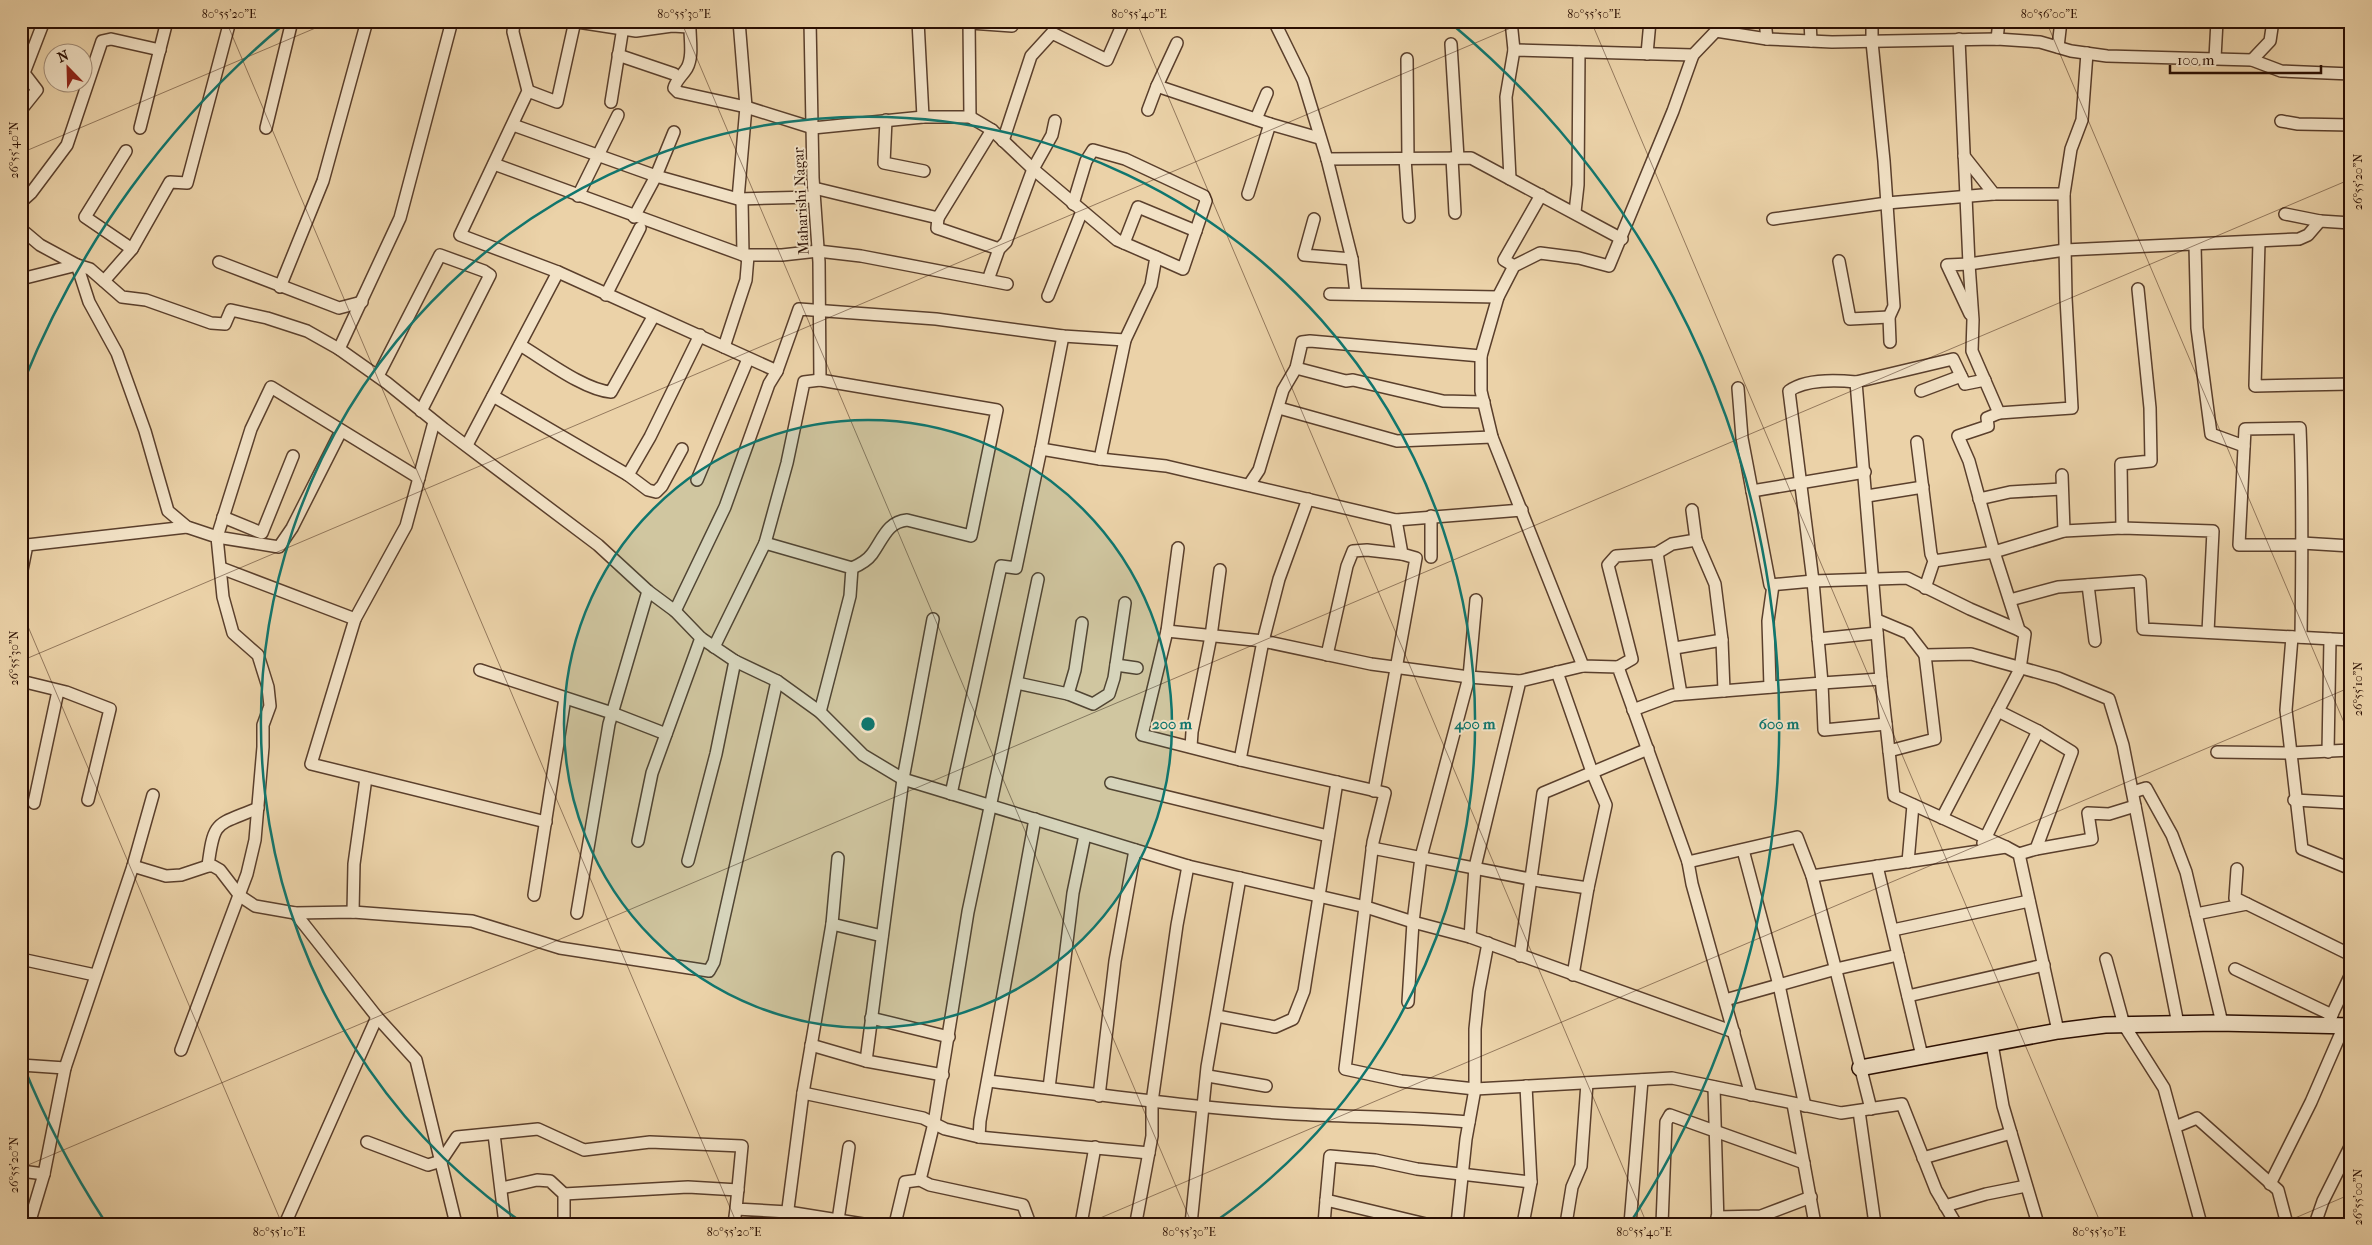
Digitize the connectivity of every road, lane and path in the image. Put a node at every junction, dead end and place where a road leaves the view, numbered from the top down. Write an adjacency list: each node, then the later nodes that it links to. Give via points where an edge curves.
1 (44, 21): 53 (street, via 24,73 37,90)
2 (167, 21): 36 (street)
3 (230, 21): 111 (street, via 187,183 170,182)
4 (292, 21): 66 (street)
5 (367, 21): 128 (street, via 323,181)
6 (452, 21): 135 (street, via 400,218)
7 (514, 21): 49 (street, via 513,32)
8 (739, 21): 52 (street)
9 (810, 21): 67 (street, Maharishi Nagar)
10 (918, 21): 57 (street)
11 (1012, 21): 24 (street, via 1012,26)
12 (1124, 21): 71 (street, via 1107,60 1052,33 1031,56)
13 (1274, 21): 70 (street, via 1303,80)
14 (1511, 21): 37 (street)
15 (1650, 21): 40 (street)
16 (1766, 21): 28 (street)
17 (1810, 21): 31 (street)
18 (1872, 21): 32 (street)
19 (2000, 21): 30 (street)
20 (2061, 21): 35 (street)
21 (2217, 21): 43 (street)
22 (2273, 21): 45 (street, via 2270,41)
23 (574, 22): 26 (street); 49 (street, via 557,102)
24 (970, 22): 56 (street)
25 (690, 24): 26 (street, via 636,31); 52 (street, via 690,57 674,88 678,92)
26 (623, 26): 41 (street)
27 (1716, 26): 28 (street); 42 (street)
28 (1767, 39): 31 (street)
29 (1959, 39): 30 (street); 32 (street); 74 (street)
30 (1997, 39): 35 (street, via 2040,42)
31 (1811, 41): 32 (street)
32 (1872, 42): 92 (street)
33 (1177, 43): 48 (street)
34 (1451, 44): 76 (street)
35 (2058, 47): 39 (street)
36 (160, 50): 65 (street); 91 (street, via 112,40 102,42 67,145)
37 (1514, 50): 38 (street); 82 (street, via 1506,97)
38 (1579, 52): 40 (street); 94 (street)
39 (2087, 53): 43 (street); 87 (street, via 2082,120 2071,149)
40 (1647, 54): 42 (street)
41 (618, 55): 46 (street); 51 (street)
42 (1693, 55): 107 (street)
43 (2215, 58): 45 (street)
44 (1407, 59): 75 (street)
45 (2252, 60): 47 (street, via 2282,71)
46 (674, 74)
47 (2351, 74)
48 (1157, 86): 54 (street); 58 (street)
49 (528, 91): 63 (street)
50 (1267, 93): 58 (street)
51 (611, 102)
52 (746, 107): 67 (street); 90 (street)
53 (21, 110)
54 (1148, 110)
55 (618, 115): 73 (street)
56 (970, 116): 57 (street); 68 (street)
57 (923, 117): 59 (street)
58 (1256, 119): 62 (street)
59 (886, 120): 67 (street); 80 (street, via 884,162)
60 (2281, 121): 64 (street)
61 (1055, 122): 79 (street, via 1052,135)
62 (1270, 124): 70 (street); 84 (street)
63 (513, 125): 73 (street); 78 (street)
64 (2351, 125)
65 (140, 128)
66 (266, 128)
67 (813, 128): 83 (street, Maharishi Nagar)
68 (992, 130): 71 (street); 99 (street)
69 (674, 132): 81 (street)
70 (1319, 138): 77 (street)
71 (1003, 141): 79 (street)
72 (126, 151): 111 (street, via 85,217)
73 (599, 155): 81 (street); 88 (street)
74 (1964, 156): 86 (street); 89 (street)
75 (1406, 158): 76 (street); 77 (street); 98 (street)
76 (1454, 158): 82 (street, via 1471,158); 95 (street)
77 (1327, 159): 117 (street)
78 (494, 164): 88 (street); 123 (street, via 460,235)
79 (1033, 169): 93 (street); 112 (street, via 1006,242)
80 (924, 170)
81 (656, 176): 90 (street); 97 (street)
82 (1510, 179): 85 (street)
83 (814, 192): 90 (street); 99 (street); 114 (street, Maharishi Nagar)
84 (1248, 194)
85 (1540, 194): 94 (street); 122 (street, via 1504,260)
86 (1994, 194): 87 (street); 89 (street)
87 (2064, 194): 113 (street)
88 (578, 196): 97 (street)
89 (1966, 197): 92 (street); 120 (street)
90 (740, 199): 115 (street)
91 (21, 202)
92 (1887, 203): 101 (street); 138 (street, via 1894,306)
93 (1077, 208): 106 (street, via 1086,160 1093,150 1125,159 1204,196 1206,201); 109 (street); 133 (street)
94 (1575, 212): 107 (street)
95 (1455, 213)
96 (2285, 214): 102 (street)
97 (634, 216): 115 (street)
98 (1409, 217)
99 (938, 218): 112 (street, via 936,228)
100 (1314, 219): 117 (street, via 1304,255)
101 (1773, 219)
102 (2320, 221): 103 (street); 108 (street, via 2308,235 2298,239)
103 (2351, 223)
104 (640, 228): 132 (street)
105 (21, 229): 121 (street, via 40,245)
106 (1196, 231): 109 (street, via 1138,208); 116 (street, via 1183,269)
107 (1622, 239): 122 (street, via 1609,266 1579,258 1540,254)
108 (2259, 242): 110 (street); 156 (street, via 2255,386)
109 (1124, 243): 116 (street)
110 (2195, 244): 113 (street); 169 (street, via 2198,328 2211,434)
111 (132, 248): 126 (street)
112 (999, 249): 125 (street)
113 (2065, 250): 120 (street); 163 (street, via 2072,408)
114 (818, 251): 115 (street); 125 (street); 136 (street, Maharishi Nagar)
115 (746, 256): 145 (street, via 746,280)
116 (1156, 257): 142 (street, via 1150,285)
117 (1352, 259): 131 (street)
118 (1839, 261): 138 (street, via 1850,319)
119 (219, 262): 128 (street)
120 (1969, 264): 139 (street); 139 (street, via 1947,265)
121 (77, 265): 124 (street); 126 (street, via 90,269); 192 (street, via 89,302 117,353 145,431 168,511)
122 (1514, 266): 134 (street)
123 (558, 272): 132 (street); 144 (street)
124 (21, 279)
125 (988, 280): 127 (street)
126 (104, 281): 146 (street, via 122,297 146,300 210,323 225,324 231,310 307,332)
127 (1008, 284)
128 (280, 287): 135 (street, via 339,308)
129 (2138, 289): 193 (street, via 2150,408 2151,461 2121,464)
130 (1330, 294): 131 (street)
131 (1356, 294): 134 (street)
132 (606, 295): 137 (street)
133 (1048, 296)
134 (1498, 298): 147 (street)
135 (362, 302): 146 (street)
136 (819, 310): 141 (street, via 936,319); 150 (street, via 799,309); 153 (street, Maharishi Nagar)
137 (653, 317): 140 (street); 144 (street, via 611,392 578,380)
138 (1889, 317): 143 (street)
139 (1973, 320): 154 (street, via 1972,351)
140 (700, 336): 145 (street); 175 (street)
141 (1063, 336): 142 (street); 171 (street)
142 (1125, 340): 173 (street)
143 (1890, 342)
144 (520, 345): 159 (street)
145 (724, 347): 148 (street)
146 (339, 349): 151 (street)
147 (1480, 356): 149 (street, via 1310,341 1302,342); 160 (street)
148 (748, 359): 150 (street); 178 (street)
149 (1296, 368): 160 (street, via 1443,401); 161 (street)
150 (777, 371): 220 (street, via 768,384 725,507)
151 (378, 376): 162 (street); 162 (street, via 440,255 490,274)
152 (1962, 376): 154 (street, via 1965,384); 155 (street, via 1953,359); 158 (street)
153 (820, 380): 197 (street, via 804,382 787,463); 207 (street, via 997,410 971,536 907,520 897,521 871,555)
154 (1985, 380): 163 (street)
155 (1856, 382): 174 (street); 179 (street, via 1797,385 1789,391)
156 (2351, 384)
157 (1738, 388): 183 (street, via 1742,438)
158 (1921, 391)
159 (493, 396): 168 (street); 175 (street)
160 (1484, 402): 166 (street)
161 (1279, 408): 166 (street, via 1397,441); 180 (street, via 1259,470)
162 (421, 410): 164 (street)
163 (1999, 413): 186 (street, via 1987,418 1988,426 1958,436 1969,461)
164 (434, 422): 168 (street); 177 (street)
165 (341, 430): 177 (street); 190 (street, via 271,387 251,429); 195 (street, via 292,528 279,547)
166 (1492, 437): 187 (street)
167 (1917, 442): 181 (street)
168 (467, 445): 216 (street, via 598,545)
169 (2244, 446): 198 (street, via 2239,545); 198 (street, via 2245,429 2300,428)
170 (682, 449): 175 (street, via 656,492)
171 (1041, 449): 173 (street); 286 (street, via 1016,568 1001,566)
172 (293, 456): 190 (street, via 262,534)
173 (1100, 459): 180 (street, via 1166,466)
174 (1865, 472): 179 (street); 184 (street)
175 (628, 475)
176 (2062, 475): 182 (street)
177 (419, 478): 222 (street, via 406,526)
178 (697, 480)
179 (1801, 483): 183 (street); 212 (street)
180 (1249, 485): 185 (street)
181 (1923, 487): 184 (street); 205 (street)
182 (2062, 489): 186 (street, via 2010,492); 194 (street)
183 (1752, 491): 213 (street, via 1770,585)
184 (1867, 496): 210 (street)
185 (1308, 499): 191 (street); 236 (street, via 1279,579)
186 (1979, 499): 201 (street)
187 (1522, 510): 189 (street); 244 (street)
188 (1692, 510): 196 (street)
189 (1431, 516): 191 (street); 204 (street)
190 (223, 517): 195 (street)
191 (1396, 520): 203 (street)
192 (187, 527): 195 (street); 209 (street, via 27,545)
193 (2122, 528): 194 (street); 227 (street, via 2213,531)
194 (2064, 531): 201 (street)
195 (217, 536): 206 (street)
196 (1696, 540): 202 (street, via 1672,544); 234 (street, via 1715,584)
197 (765, 543): 207 (street); 238 (street)
198 (2302, 544): 199 (street); 230 (street)
199 (2351, 546)
200 (1178, 548): 226 (street)
201 (1994, 552): 205 (street); 218 (street)
202 (1657, 553): 239 (street); 246 (street, via 1616,556 1608,564 1632,659)
203 (1402, 554): 240 (street, via 1353,551); 245 (street, via 1416,558)
204 (1431, 557)
205 (1934, 561): 215 (street)
206 (221, 568): 222 (street); 295 (street, via 223,597 233,633 258,655 268,687 270,706 263,726)
207 (852, 568): 266 (street, via 850,596)
208 (1220, 570): 229 (street)
209 (21, 575)
210 (1874, 578): 212 (street); 215 (street, via 1907,578); 223 (street)
211 (1038, 579): 256 (street)
212 (1813, 581): 213 (street); 232 (street)
213 (1773, 585): 258 (street, via 1768,622)
214 (2088, 585): 218 (street, via 2058,587); 227 (street, via 2140,580 2142,629); 237 (street)
215 (1925, 588): 225 (street)
216 (648, 591): 220 (street); 267 (street)
217 (1476, 600): 251 (street)
218 (2010, 600): 225 (street)
219 (1125, 603): 243 (street)
220 (675, 611): 231 (street)
221 (933, 619): 281 (street)
222 (355, 620): 280 (street, via 311,764)
223 (1877, 620): 228 (street); 241 (street, via 1908,634)
224 (1082, 623): 261 (street)
225 (2019, 630): 248 (street, via 2025,634)
226 (1167, 631): 229 (street); 271 (street, via 1142,735)
227 (2208, 632): 230 (street)
228 (1878, 633): 232 (street); 252 (street)
229 (1211, 636): 236 (street); 271 (street)
230 (2297, 637): 233 (street); 277 (street, via 2286,710)
231 (701, 638): 238 (street); 270 (street)
232 (1818, 639): 257 (street)
233 (2330, 639): 235 (street); 276 (street)
234 (1722, 640): 239 (street); 260 (street)
235 (2351, 640)
236 (1263, 641): 240 (street); 278 (street)
237 (2095, 641)
238 (714, 647): 242 (street)
239 (1674, 648): 262 (street)
240 (1327, 655): 245 (street)
241 (1925, 655): 248 (street, via 1971,654); 274 (street, via 1935,739)
242 (735, 661): 255 (street); 312 (street, via 716,754)
243 (1116, 665): 247 (street); 261 (street, via 1109,694 1093,704)
244 (1583, 666): 246 (street); 250 (street)
245 (1396, 667): 251 (street); 284 (street)
246 (1618, 667): 264 (street)
247 (1136, 668)
248 (2020, 669): 265 (street); 285 (street, via 2058,678 2109,699 2123,745)
249 (480, 670): 263 (street)
250 (1557, 672): 253 (street); 279 (street)
251 (1469, 677): 253 (street); 310 (street)
252 (1881, 679): 257 (street); 268 (street)
253 (1520, 680): 319 (street)
254 (21, 681): 259 (street)
255 (777, 681): 266 (street); 332 (street, via 714,962 709,970 560,948 472,921)
256 (1017, 683): 261 (street); 293 (street)
257 (1822, 683): 258 (street); 268 (street, via 1824,730)
258 (1770, 687): 260 (street)
259 (58, 690): 288 (street, via 110,709); 290 (street)
260 (1724, 691): 262 (street)
261 (1068, 694)
262 (1681, 694): 264 (street)
263 (565, 698): 267 (street); 298 (street)
264 (1633, 710): 272 (street)
265 (1998, 711): 269 (street); 296 (street)
266 (820, 712): 281 (street, via 863,755)
267 (612, 714): 270 (street); 333 (street)
268 (1886, 724): 274 (street)
269 (2038, 730): 301 (street); 305 (street, via 2072,752)
270 (666, 734): 302 (street, via 652,773)
271 (1191, 747): 278 (street)
272 (1648, 750): 279 (street); 313 (street)
273 (2351, 750): 276 (street)
274 (1889, 751): 292 (street, via 1894,796)
275 (2216, 752): 277 (street)
276 (2328, 752): 277 (street)
277 (2290, 753): 289 (street)
278 (1240, 760): 282 (street)
279 (1592, 772): 324 (street, via 1543,792); 325 (street, via 1606,805)
280 (366, 778): 298 (street); 332 (street, via 354,864)
281 (904, 779): 286 (street); 339 (street)
282 (1337, 782): 284 (street); 300 (street)
283 (1111, 783): 300 (street)
284 (1374, 791): 304 (street, via 1386,793)
285 (2132, 792): 294 (street); 335 (street, via 2146,788 2172,836 2186,872)
286 (951, 794): 293 (street)
287 (153, 795): 315 (street)
288 (88, 800)
289 (2294, 800): 291 (street); 321 (street, via 2302,849)
290 (34, 803)
291 (2351, 803)
292 (1913, 805): 296 (street); 314 (street)
293 (990, 806): 297 (street); 367 (street, via 968,912)
294 (2135, 806): 305 (street, via 2109,814 2088,813 2092,839); 362 (street)
295 (258, 808): 316 (street, via 219,825 212,837); 327 (street, via 255,840)
296 (1942, 818): 301 (street)
297 (1035, 820): 299 (street); 379 (street)
298 (546, 822): 326 (street)
299 (1085, 835): 306 (street); 384 (street, via 1073,893)
300 (1328, 836): 328 (street)
301 (1986, 838): 303 (street); 308 (street)
302 (638, 841)
303 (2006, 847): 308 (street); 309 (street)
304 (1372, 848): 310 (street); 331 (street)
305 (2036, 849): 309 (street)
306 (1136, 850): 317 (street); 388 (street, via 1115,961)
307 (1743, 850): 313 (street); 322 (street, via 1797,837); 353 (street)
308 (1978, 851): 314 (street)
309 (2019, 854): 329 (street)
310 (1421, 857): 319 (street); 336 (street)
311 (838, 858): 337 (street)
312 (688, 861)
313 (1688, 862): 355 (street)
314 (1908, 862): 318 (street)
315 (133, 866): 316 (street, via 166,876 181,875); 351 (street)
316 (208, 866): 327 (street, via 220,870)
317 (1188, 866): 323 (street); 389 (street)
318 (1877, 866): 322 (street); 338 (street)
319 (1475, 867): 324 (street); 340 (street)
320 (2236, 869): 330 (street, via 2235,898)
321 (2351, 869)
322 (1812, 876): 349 (street)
323 (1240, 878): 328 (street); 357 (street)
324 (1531, 879): 325 (street); 343 (street)
325 (1588, 888): 352 (street)
326 (534, 895)
327 (240, 896): 334 (street, via 255,906); 370 (street)
328 (1318, 896): 331 (street); 357 (street, via 1304,991 1292,1019 1275,1027)
329 (2029, 901): 338 (street); 347 (street)
330 (2247, 904): 335 (street); 344 (street)
331 (1366, 907): 336 (street); 385 (street, via 1345,1069 1401,1081)
332 (353, 912): 334 (street)
333 (577, 913)
334 (295, 914): 358 (street)
335 (2196, 914): 361 (street)
336 (1413, 922): 340 (street); 356 (street)
337 (832, 924): 339 (street); 369 (street)
338 (1893, 930): 342 (street)
339 (882, 936): 359 (street)
340 (1470, 937): 341 (street)
341 (1488, 943): 343 (street); 385 (street, via 1475,1029)
342 (1898, 955): 349 (street); 354 (street)
343 (1520, 956): 352 (street)
344 (2351, 956)
345 (2106, 959): 363 (street)
346 (21, 960): 351 (street)
347 (2044, 965): 354 (street); 365 (street)
348 (2235, 968): 360 (street)
349 (1836, 969): 353 (street); 375 (street)
350 (2351, 974): 360 (street)
351 (95, 975): 374 (street)
352 (1572, 975): 366 (street)
353 (1779, 985): 355 (street); 390 (street)
354 (1908, 996): 371 (street)
355 (1725, 1000): 366 (street)
356 (1408, 1002)
357 (1217, 1016): 377 (street)
358 (377, 1017): 407 (street, via 416,1060); 428 (street)
359 (871, 1018): 367 (street); 372 (street)
360 (2330, 1020): 361 (street); 364 (street)
361 (2222, 1023): 362 (street)
362 (2178, 1024): 363 (street)
363 (2124, 1025): 365 (street); 396 (street, via 2164,1088)
364 (2347, 1026): 414 (street)
365 (2058, 1031): 368 (street)
366 (1734, 1032): 387 (street)
367 (949, 1036): 376 (street)
368 (1992, 1044): 371 (street); 398 (street)
369 (811, 1045): 372 (street); 386 (street)
370 (181, 1050)
371 (1922, 1056): 375 (street)
372 (866, 1061): 376 (street)
373 (21, 1064): 374 (street)
374 (65, 1068): 410 (street)
375 (1860, 1068): 392 (street)
376 (943, 1075): 395 (street)
377 (1208, 1076): 381 (street); 391 (street)
378 (1642, 1080): 380 (street); 383 (street, via 1672,1078); 444 (street)
379 (988, 1081): 384 (street); 400 (street)
380 (1587, 1083): 382 (street); 443 (street, via 1581,1166 1572,1187)
381 (1266, 1086)
382 (1526, 1086): 385 (street); 413 (street)
383 (1714, 1087): 387 (street); 397 (street)
384 (1049, 1088): 388 (street)
385 (1475, 1089): 394 (street)
386 (803, 1093): 395 (street); 423 (street)
387 (1751, 1095): 390 (street)
388 (1099, 1096): 389 (street)
389 (1152, 1102): 391 (street); 405 (street)
390 (1799, 1105): 393 (street, via 1841,1113); 408 (street)
391 (1202, 1106): 394 (street); 438 (street)
392 (1871, 1109): 393 (street); 406 (street, via 1902,1104)
393 (1858, 1111): 447 (street)
394 (1469, 1122): 411 (street)
395 (934, 1123): 400 (street, via 945,1129); 412 (street)
396 (2175, 1127): 414 (street, via 2197,1118); 450 (street)
397 (1714, 1130): 408 (street); 425 (street); 445 (street, via 1670,1115 1666,1122)
398 (2011, 1133): 406 (street); 415 (street)
399 (494, 1134): 407 (street, via 457,1137); 416 (street); 417 (street, via 538,1130 584,1150 650,1142 742,1146)
400 (979, 1136): 404 (street)
401 (367, 1142): 407 (street, via 428,1165)
402 (2351, 1145): 452 (street)
403 (848, 1147): 424 (street)
404 (1095, 1147): 405 (street); 437 (street)
405 (1149, 1153): 426 (street)
406 (1923, 1158): 421 (street)
407 (442, 1161): 429 (street)
408 (1804, 1163): 419 (street)
409 (21, 1171): 410 (street)
410 (44, 1174): 427 (street)
411 (1462, 1174): 413 (street); 420 (street, via 1330,1156); 441 (street)
412 (920, 1180): 435 (street, via 905,1182); 436 (street, via 1023,1206)
413 (1531, 1182): 442 (street)
414 (2270, 1184): 451 (street, via 2278,1190)
415 (2026, 1186): 421 (street); 449 (street)
416 (502, 1188): 418 (street, via 537,1180 550,1181); 430 (street)
417 (738, 1190): 418 (street, via 688,1187); 422 (street)
418 (564, 1194): 431 (street)
419 (1811, 1197): 425 (street, via 1761,1216); 446 (street)
420 (1326, 1200): 439 (street); 440 (street)
421 (1945, 1206): 448 (street)
422 (736, 1209): 423 (street); 432 (street)
423 (788, 1212): 424 (street); 433 (street)
424 (838, 1220): 434 (street)
425 (1717, 1221)
426 (1138, 1223)
427 (29, 1224)
428 (285, 1224)
429 (456, 1224)
430 (505, 1224)
431 (564, 1224)
432 (734, 1224)
433 (786, 1224)
434 (863, 1224)
435 (895, 1224)
436 (1030, 1224)
437 (1081, 1224)
438 (1192, 1224)
439 (1324, 1224)
440 (1426, 1224)
441 (1457, 1224)
442 (1524, 1224)
443 (1566, 1224)
444 (1630, 1224)
445 (1662, 1224)
446 (1816, 1224)
447 (1875, 1224)
448 (1956, 1224)
449 (2038, 1224)
450 (2201, 1224)
451 (2287, 1224)
452 (2315, 1224)

